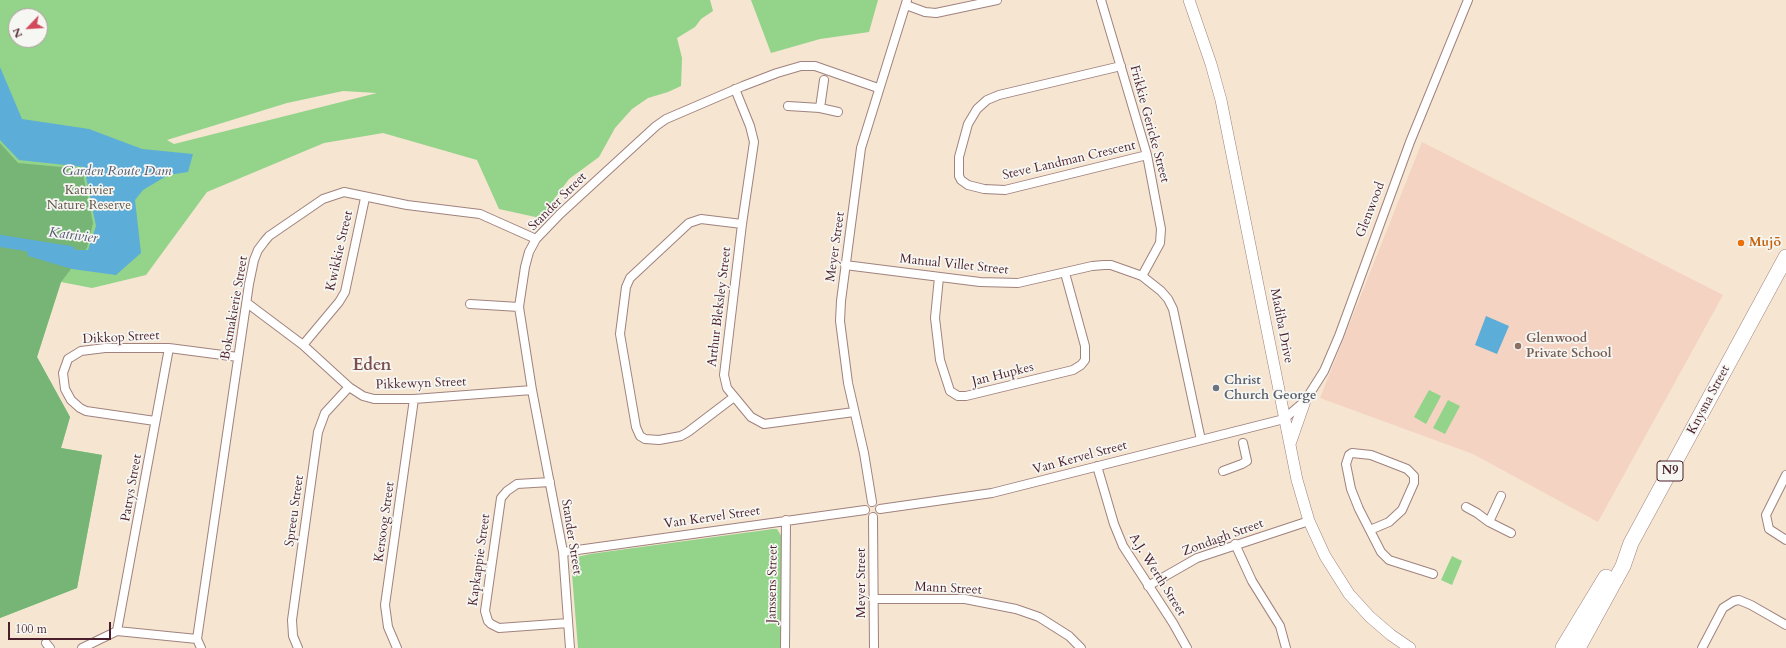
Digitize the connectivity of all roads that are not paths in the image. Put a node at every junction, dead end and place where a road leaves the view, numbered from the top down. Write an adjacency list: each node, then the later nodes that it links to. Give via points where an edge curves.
1 (997, 0): 5 (street, via 936,13 925,12)
2 (1101, 0): 6 (street, Frikkie Gericke Street)
3 (1189, 0): 34 (street, Madiba Drive, via 1211,64 1226,123)
4 (1468, 0): 32 (street, Glenwood, via 1410,142 1339,336 1324,370)
5 (906, 2): 8 (street, Meyer Street)
6 (1121, 66): 13 (street, Frikkie Gericke Street); 13 (street, Steve Landman Crescent, via 987,100 968,124 959,157 959,176 968,185 1005,190)
7 (824, 80): 11 (street)
8 (878, 88): 9 (street, Stander Street, via 808,65 777,73); 18 (street, Meyer Street, via 861,148)
9 (735, 89): 15 (street, Arthur Bleksley Street, via 754,142); 16 (street, Stander Street, via 660,123)
10 (788, 106): 11 (street)
11 (820, 108): 12 (street)
12 (838, 112)
13 (1147, 155): 20 (street, Frikkie Gericke Street, via 1162,236 1156,253)
14 (365, 198): 16 (street, Bokmakierie Street, via 480,214); 22 (street, Bokmakierie Street, via 354,193 334,194 313,205 269,236 254,260); 25 (street, Kwikkie Street, via 345,292)
15 (742, 224): 30 (street, Arthur Bleksley Street, via 724,375 726,388); 30 (street, via 701,219 689,223 630,278 626,287 620,334 636,427 640,436 645,439 681,436)
16 (536, 239): 24 (street, Stander Street, via 524,267)
17 (1786, 257): 55 (highway, Knysna Street / N9)
18 (845, 265): 21 (street, Manual Villet Street); 33 (street, Meyer Street, via 840,321)
19 (1065, 273): 20 (street, Manual Villet Street, via 1104,265); 21 (street, Manual Villet Street, via 1018,283); 21 (street, Jan Hupkes, via 1085,346 1085,360 1081,365 1073,370 966,396 958,396 950,390 940,360 935,318)
20 (1142, 276): 36 (street, Manual Villet Street, via 1168,299 1172,309)
21 (939, 277)
22 (247, 303): 25 (street, Pikkewyn Street); 27 (street, Bokmakierie Street)
23 (470, 304): 24 (street)
24 (519, 307): 29 (street, Stander Street)
25 (304, 345): 28 (street, Pikkewyn Street)
26 (169, 348): 27 (street, Dikkop Street); 35 (street, Patrys Street); 35 (street, Dikkop Street, via 105,348 81,351 68,359 63,374 65,389 80,408)
27 (238, 357): 64 (street, Bokmakierie Street)
28 (349, 387): 31 (street, Pikkewyn Street, via 374,400); 67 (street, Spreeu Street, via 325,413 318,432 292,620 292,632)
29 (532, 390): 31 (street, Pikkewyn Street); 42 (street, Stander Street)
30 (734, 397): 33 (street, Arthur Bleksley Street, via 751,417 764,424)
31 (414, 399): 68 (street, Kersoog Street, via 385,605 388,627)
32 (1305, 401): 34 (street, Glenwood); 38 (street)
33 (854, 412): 44 (street, Meyer Street, via 866,458)
34 (1284, 420): 36 (street, Van Kervel Street); 38 (street, Madiba Drive)
35 (155, 421): 63 (street, Patrys Street)
36 (1201, 440): 39 (street, Van Kervel Street)
37 (1243, 443): 40 (street, via 1247,461)
38 (1290, 446): 50 (street, Madiba Drive)
39 (1097, 466): 46 (street, Van Kervel Street, via 992,493); 59 (street, A.J. Werth Street, via 1118,535)
40 (1223, 471)
41 (1786, 475): 54 (street, via 1766,511 1766,519 1768,529)
42 (550, 482): 57 (street, Stander Street); 61 (street, Kapkappie Street, via 517,484 501,498 485,611 488,621 499,628)
43 (1501, 496): 51 (street)
44 (872, 502): 46 (street, via 878,504); 47 (street)
45 (1466, 507): 51 (street)
46 (880, 509): 48 (street, via 879,514)
47 (865, 510): 48 (street, via 869,516); 49 (street, Van Kervel Street)
48 (874, 517): 60 (street, Meyer Street)
49 (786, 520): 57 (street, Van Kervel Street); 70 (street, Janssens Street)
50 (1309, 521): 56 (street, Zondagh Street); 75 (street, Madiba Drive, via 1325,556 1349,594 1370,617)
51 (1489, 522): 53 (street)
52 (1370, 530): 52 (street, via 1358,509 1351,489 1346,464 1352,453 1371,455 1407,469 1414,476 1414,483 1402,510 1389,522); 58 (street, via 1381,552 1389,560)
53 (1511, 533)
54 (1786, 540)
55 (1632, 543): 76 (highway, Knysna Street / N9, via 1616,561); 77 (highway, Knysna Street / N9, via 1623,566)
56 (1235, 544): 59 (street, Zondagh Street, via 1197,558); 74 (street, via 1252,581 1280,626)
57 (563, 552): 61 (street, Stander Street)
58 (1433, 574)
59 (1148, 586): 73 (street, A.J. Werth Street)
60 (874, 599): 71 (street, Meyer Street); 72 (street, Mann Street, via 965,599 1016,609 1044,620)
61 (568, 623): 69 (street, Stander Street)
62 (1786, 625): 78 (street, via 1751,605 1739,600 1734,601 1723,608)
63 (117, 632): 64 (street); 65 (street)
64 (197, 639): 66 (street)
65 (82, 648)
66 (201, 648)
67 (298, 648)
68 (397, 648)
69 (570, 648)
70 (784, 648)
71 (874, 648)
72 (1081, 648)
73 (1187, 648)
74 (1286, 648)
75 (1410, 648)
76 (1563, 648)
77 (1578, 648)
78 (1702, 648)

